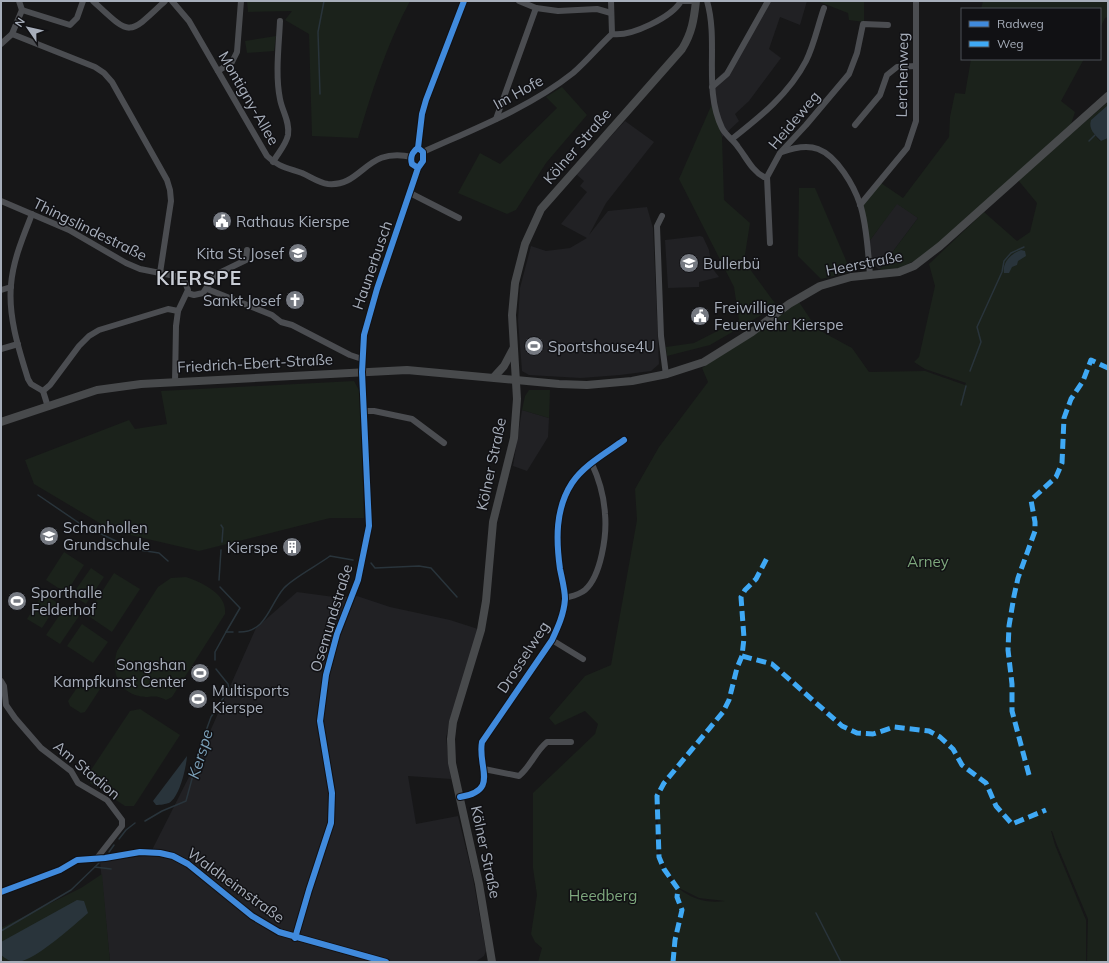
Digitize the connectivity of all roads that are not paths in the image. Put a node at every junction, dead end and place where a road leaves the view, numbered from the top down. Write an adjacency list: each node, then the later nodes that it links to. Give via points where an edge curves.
1 (19, 1): 17 (street)
2 (83, 1): 17 (street, via 77,18 70,25)
3 (93, 1): 4 (street, via 115,22 128,28 136,27 143,22)
4 (165, 1)
5 (172, 1): 25 (street, Montigny-Allee, via 189,21)
6 (241, 1): 25 (street, via 237,52 232,62)
7 (464, 1): 31 (street, via 426,100 422,114)
8 (519, 1): 15 (street)
9 (611, 1): 18 (street)
10 (682, 1): 11 (street); 22 (street, via 669,13 648,25 620,35)
11 (696, 1): 53 (main road, Kölner Straße, via 693,27 682,49 565,180 535,219 523,250 515,284 512,315)
12 (707, 1): 26 (street, via 712,48)
13 (768, 1): 26 (street, via 727,74)
14 (916, 1): 24 (street, Lerchenweg)
15 (533, 4): 18 (street, via 558,11 597,9); 28 (street)
16 (824, 8): 30 (street, via 806,60 797,74 763,115)
17 (22, 10): 21 (street)
18 (611, 13): 22 (street)
19 (280, 21): 34 (street, via 279,86 288,129 282,149)
20 (888, 25): 32 (street, Heideweg, via 863,24 857,53 849,74)
21 (12, 34): 23 (street); 45 (street, via 95,67 104,72 112,82 167,180 170,190 171,201)
22 (612, 34): 28 (street, Im Hofe, via 568,76)
23 (1, 44)
24 (916, 66): 29 (street, via 897,67 887,75 880,95); 39 (street, Lerchenweg, via 916,121 907,148)
25 (218, 71): 34 (street, Montigny-Allee, via 267,156)
26 (712, 87): 30 (street, via 712,99 723,130)
27 (1108, 96): 46 (main road, Heerstraße, via 926,258 899,272)
28 (496, 119): 31 (street, Im Hofe)
29 (855, 125)
30 (732, 140): 36 (street, via 751,166 760,175)
31 (420, 150): 33 (street, via 415,150); 35 (street, Haunerbusch, via 423,161)
32 (780, 153): 36 (street, Heideweg); 39 (street, via 804,147 818,149 828,155 848,177)
33 (412, 157): 34 (street, Montigny-Allee, via 393,154 381,157 354,176 337,184 326,184); 35 (street, via 412,164)
34 (273, 162)
35 (418, 168): 37 (street, Haunerbusch)
36 (767, 177): 43 (street)
37 (410, 193): 42 (street); 55 (street, Haunerbusch, via 369,314)
38 (1, 201): 40 (street, Thingslindestraße)
39 (860, 205): 46 (street)
40 (32, 214): 45 (street, Thingslindestraße, via 69,230 126,264); 47 (street, via 17,252)
41 (662, 216): 57 (street, via 657,226 661,336)
42 (459, 218)
43 (770, 243)
44 (247, 250): 48 (street, via 246,260 215,275)
45 (160, 273): 50 (street, Thingslindestraße, via 181,278 187,286)
46 (870, 275): 57 (main road, Heerstraße, via 835,280 807,292 704,362)
47 (10, 287): 49 (street); 52 (street, via 12,319)
48 (207, 289): 50 (street, via 198,295); 55 (street, via 272,315 280,322 292,325)
49 (1, 290)
50 (187, 293): 51 (street)
51 (178, 312): 60 (street); 61 (street, via 168,309 99,330 79,346)
52 (18, 344): 54 (street); 61 (street, via 28,380)
53 (514, 348): 58 (main road); 59 (main road, Kölner Straße)
54 (1, 349)
55 (362, 359): 56 (street, Haunerbusch)
56 (362, 372): 58 (main road, Friedrich-Ebert-Straße, via 407,370); 60 (main road, Friedrich-Ebert-Straße); 63 (street, Osemundstraße)
57 (666, 374): 59 (main road, Heerstraße, via 632,381 587,385)
58 (494, 378): 59 (main road, Friedrich-Ebert-Straße)
59 (516, 380): 74 (main road, Kölner Straße, via 514,438 493,522 484,618 453,722 452,763)
60 (175, 382): 62 (main road, Friedrich-Ebert-Straße, via 110,387)
61 (43, 391): 62 (street)
62 (48, 407): 64 (main road, Friedrich-Ebert-Straße)
63 (363, 411): 66 (street, via 412,419); 77 (street, Osemundstraße, via 370,512 368,537 358,580 337,634 326,675 320,721 332,794 331,823)
64 (1, 422)
65 (624, 440): 67 (street, Drosselweg)
66 (444, 442)
67 (592, 464): 68 (street, Drosselweg, via 573,482 563,498 557,526); 68 (street, via 598,476 605,515 601,557 593,580 584,590)
68 (565, 598): 69 (street, Drosselweg, via 560,623)
69 (552, 640): 70 (street); 73 (street, Drosselweg, via 482,742)
70 (583, 659)
71 (1, 681): 75 (street, Am Stadion, via 6,705 40,748 71,771 78,783 107,800 122,820 122,826)
72 (571, 742): 73 (street, via 547,742 528,768 518,776)
73 (484, 769): 74 (street, Drosselweg, via 484,782 480,789 474,794)
74 (460, 797): 80 (main road, Kölner Straße)
75 (97, 858): 76 (street, Waldheimstraße, via 77,860 60,870); 77 (street, Waldheimstraße, via 147,852 176,858 200,873 261,922)
76 (1, 892)
77 (295, 938): 78 (street, Waldheimstraße)
78 (370, 960): 79 (street, Waldheimstraße)
79 (386, 962)
80 (492, 962)

